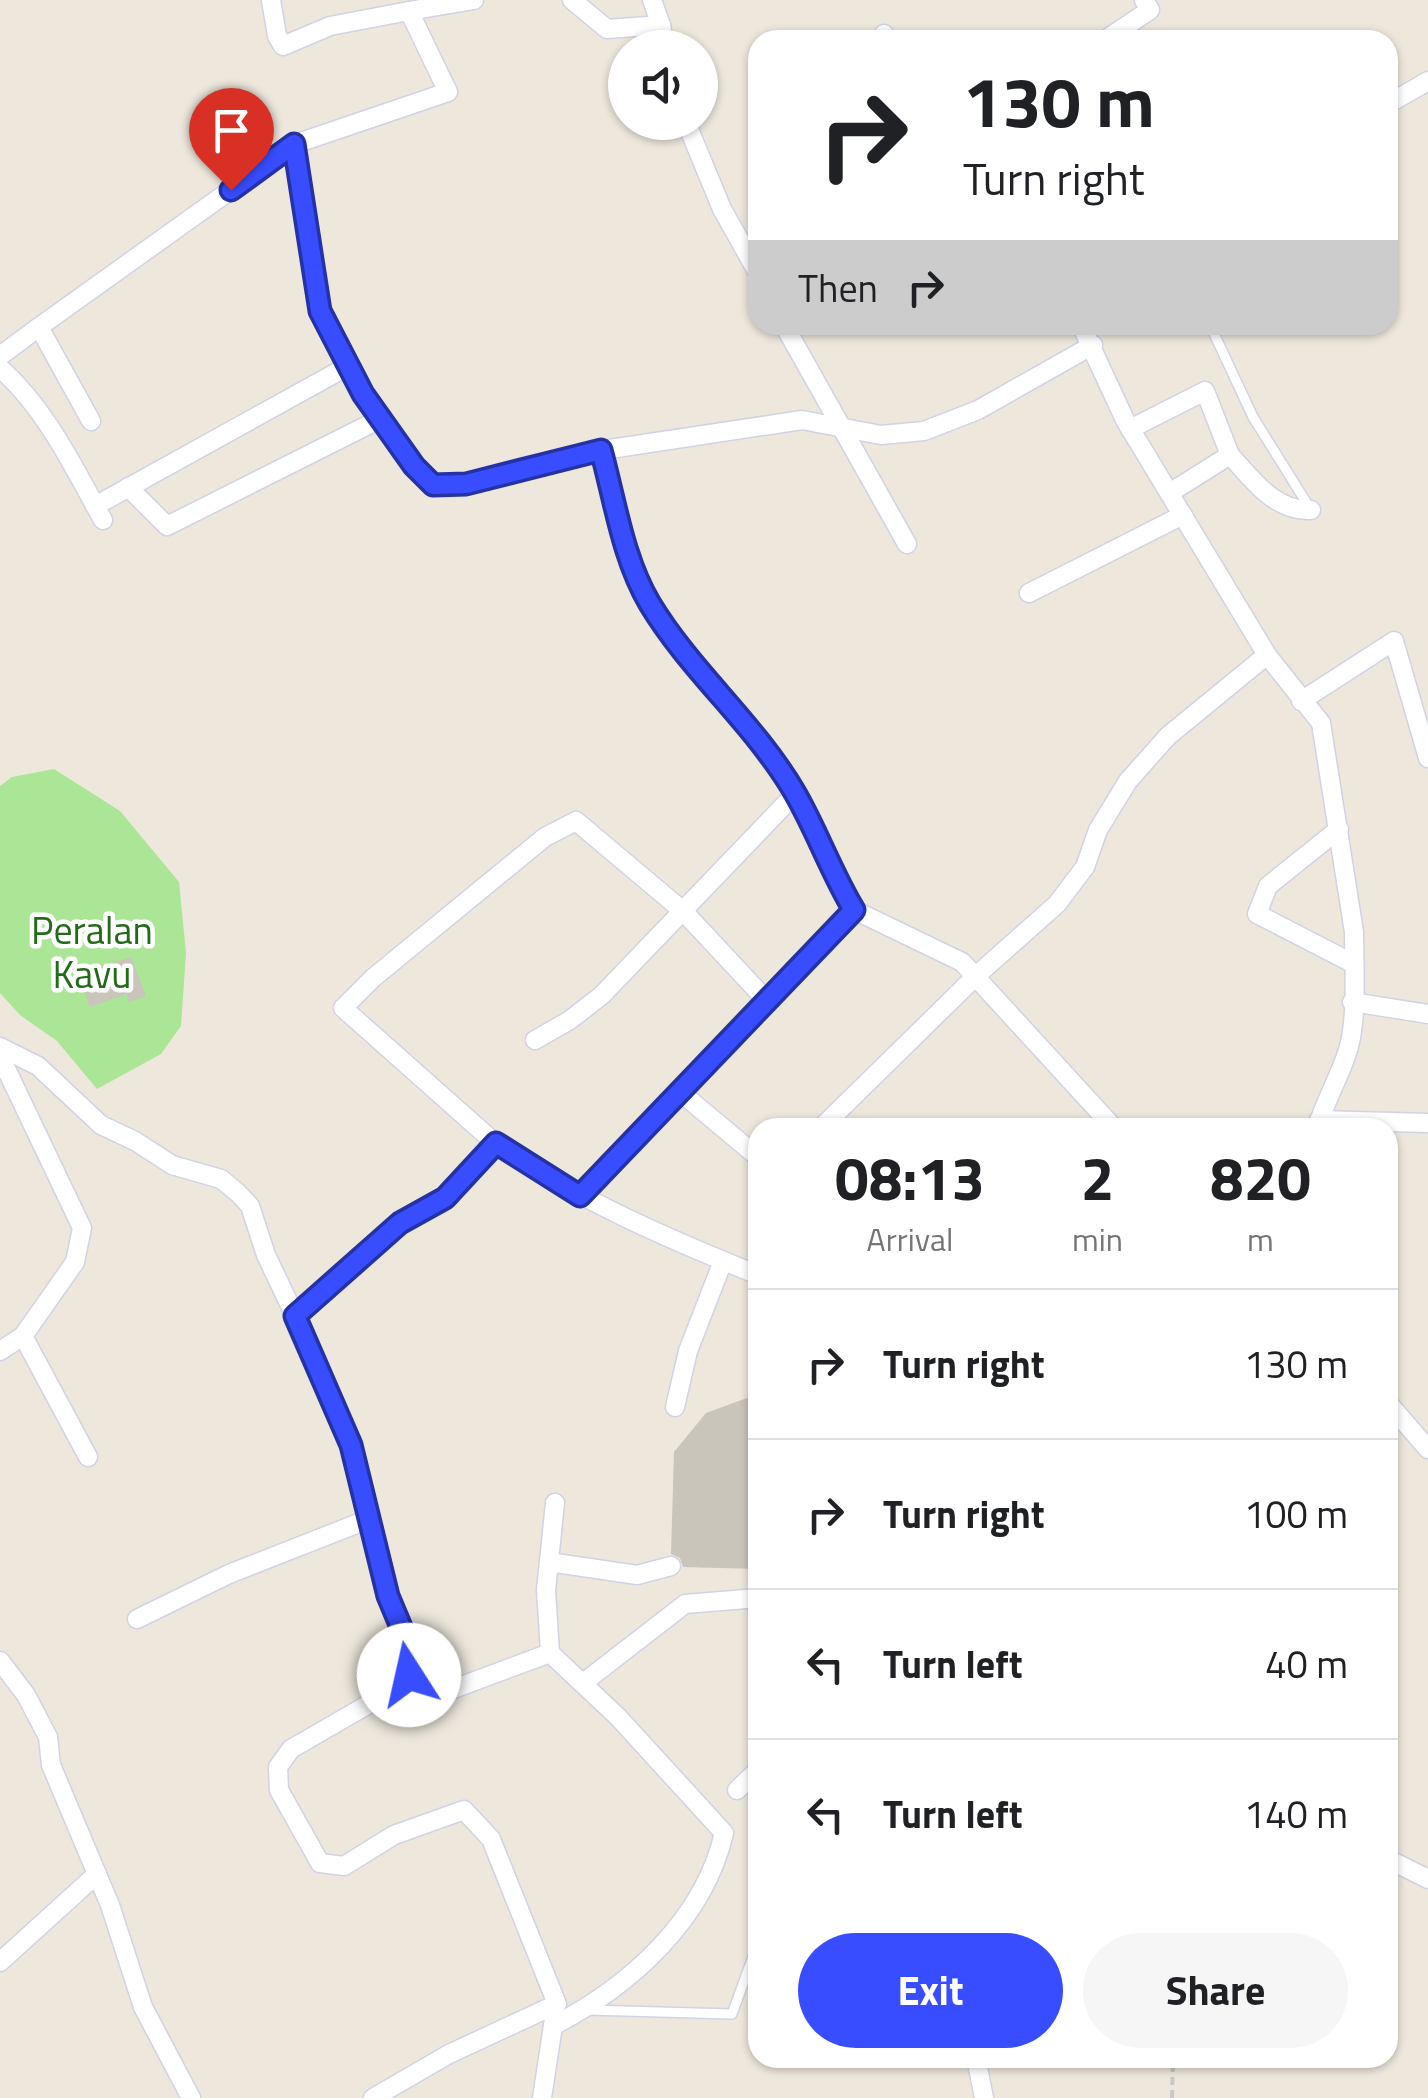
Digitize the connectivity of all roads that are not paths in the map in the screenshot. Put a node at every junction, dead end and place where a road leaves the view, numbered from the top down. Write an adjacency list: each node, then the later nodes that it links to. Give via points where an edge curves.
1 (271, 0): 6 (street, via 284,46 330,26)
2 (474, 0): 6 (street)
3 (572, 0): 7 (street, via 607,29)
4 (652, 0): 7 (street)
5 (1144, 0): 9 (street, via 1150,10)
6 (409, 12): 13 (street, via 448,92)
7 (661, 24): 8 (street)
8 (662, 30)
9 (1120, 30)
10 (1428, 81): 11 (street)
11 (1398, 98)
12 (693, 140): 14 (street)
13 (294, 144): 15 (street); 21 (street, via 320,311)
14 (748, 255)
15 (39, 327): 20 (street); 24 (street)
16 (789, 335): 25 (street)
17 (1086, 335): 19 (street)
18 (1215, 335): 31 (lane, via 1253,417)
19 (1092, 345): 25 (street, via 993,402 924,432 881,435); 26 (street)
20 (0, 356)
21 (348, 366): 23 (street); 29 (street)
22 (0, 368): 29 (street, via 52,430 99,513)
23 (380, 419): 27 (street, via 433,485 466,484); 29 (street, via 167,526)
24 (91, 421)
25 (838, 427): 27 (street, via 802,420); 33 (street)
26 (1130, 428): 28 (street, via 1205,391); 30 (street)
27 (601, 450): 38 (street, via 633,570 649,603)
28 (1230, 454): 30 (street); 31 (street, via 1265,495)
29 (128, 487)
30 (1171, 492): 32 (street)
31 (1311, 510)
32 (1183, 515): 34 (street); 35 (street)
33 (907, 544)
34 (1029, 593)
35 (1267, 656): 36 (street); 43 (street, via 1168,736 1128,781 1058,904)
36 (1300, 701): 37 (street, via 1394,641); 39 (street, via 1321,723)
37 (1428, 758)
38 (795, 794): 40 (street); 41 (street)
39 (1339, 829): 42 (street); 42 (street, via 1268,886 1257,914)
40 (854, 910): 43 (street); 44 (street)
41 (682, 911): 44 (street); 47 (street, via 602,995); 56 (street, via 576,821 545,837 342,1008)
42 (1354, 964): 45 (street)
43 (977, 974): 51 (street); 52 (street)
44 (768, 1002): 50 (street)
45 (1352, 1002): 46 (street); 53 (street, via 1348,1051)
46 (1428, 1014)
47 (535, 1040)
48 (0, 1047): 61 (street, via 38,1066 100,1124 238,1193 250,1206)
49 (0, 1056): 62 (street, via 82,1228 74,1262)
50 (680, 1092): 57 (street); 58 (street)
51 (831, 1118)
52 (1105, 1118)
53 (1320, 1118)
54 (1398, 1123): 55 (street)
55 (1428, 1123)
56 (496, 1143): 58 (street); 61 (street, via 445,1198 400,1223)
57 (748, 1148)
58 (580, 1196): 59 (street)
59 (723, 1261): 60 (street); 64 (street, via 688,1352)
60 (748, 1271)
61 (295, 1316): 69 (street, via 351,1445)
62 (23, 1336): 63 (street); 67 (street)
63 (0, 1350)
64 (676, 1407)
65 (1398, 1414): 66 (street)
66 (1428, 1449)
67 (88, 1458)
68 (555, 1503): 70 (street)
69 (368, 1519): 73 (street); 76 (street, via 406,1639)
70 (549, 1562): 71 (street, via 638,1574); 74 (street)
71 (671, 1566)
72 (748, 1599): 77 (street, via 685,1604)
73 (137, 1619)
74 (550, 1653): 76 (street, via 421,1700); 77 (street)
75 (0, 1661): 81 (street, via 48,1737 52,1765)
76 (409, 1675): 85 (street, via 291,1749 278,1767 279,1790 320,1863 344,1866 394,1834 464,1810 491,1839)
77 (582, 1683): 86 (street, via 724,1833 717,1865 672,1938)
78 (748, 1780): 79 (street)
79 (737, 1790)
80 (1398, 1864): 82 (street)
81 (97, 1874): 83 (street); 89 (street, via 143,2008)
82 (1428, 1880)
83 (0, 1962)
84 (748, 1970): 86 (lane, via 732,2014)
85 (556, 2004): 87 (street); 90 (street)
86 (585, 2010): 87 (street)
87 (553, 2026): 91 (street)
88 (978, 2068): 92 (street)
89 (192, 2098)
90 (373, 2098)
91 (542, 2098)
92 (984, 2098)

